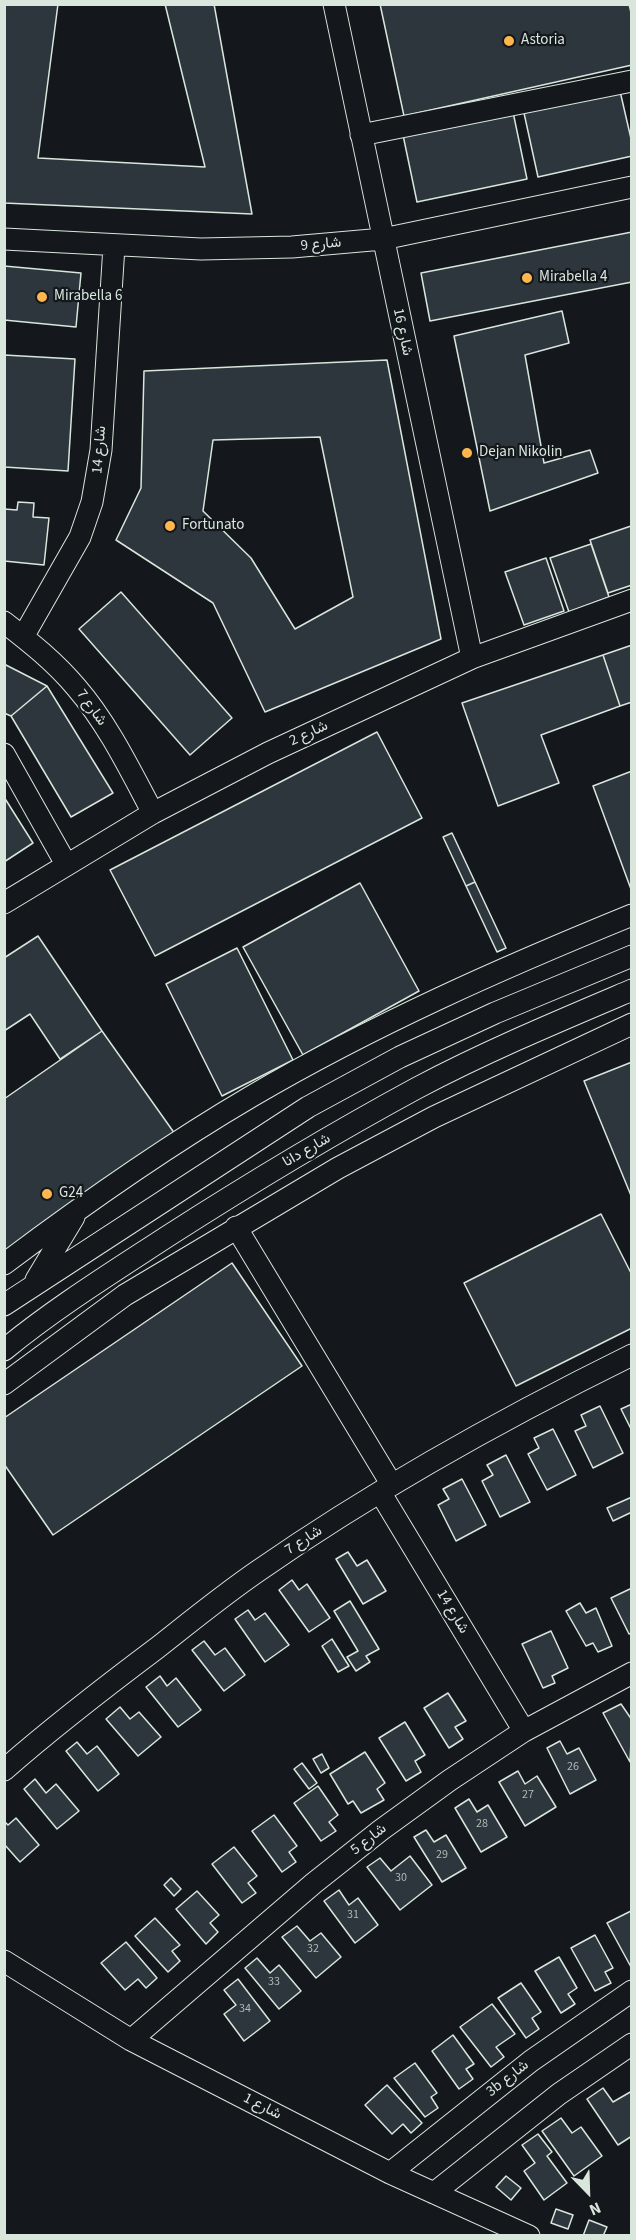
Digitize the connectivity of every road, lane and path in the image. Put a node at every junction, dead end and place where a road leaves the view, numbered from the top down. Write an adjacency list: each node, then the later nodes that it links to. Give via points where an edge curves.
1 (334, 4): 3 (street, شارع 16)
2 (632, 81): 3 (street)
3 (361, 135): 6 (street, شارع 16)
4 (632, 188): 6 (street, شارع 9)
5 (4, 239): 7 (street, شارع 9)
6 (383, 239): 7 (street, شارع 9, via 292,247); 11 (street, شارع 16)
7 (114, 246): 10 (street, شارع 14, via 101,450 92,502 80,537)
8 (632, 600): 11 (street, شارع 2)
9 (4, 622): 10 (street, شارع 7)
10 (23, 637): 13 (street, شارع 7, via 77,687 99,717)
11 (472, 658): 13 (street, شارع 2, via 268,753)
12 (4, 754): 14 (street)
13 (153, 813): 14 (street, شارع 2)
14 (66, 864): 15 (street, شارع 2)
15 (4, 903)
16 (632, 915): 20 (street, via 461,987 317,1060 176,1143)
17 (632, 956): 23 (street, via 432,1042 308,1107)
18 (632, 990): 25 (street, شارع دانا, via 513,1041 321,1142 114,1271)
19 (632, 1024): 21 (street, via 434,1117)
20 (79, 1209): 22 (street); 23 (street)
21 (236, 1227): 27 (street, via 124,1295); 28 (street, شارع 14)
22 (4, 1264)
23 (34, 1284): 24 (street)
24 (4, 1305)
25 (4, 1350)
26 (632, 1355): 28 (street, شارع 7, via 469,1439)
27 (4, 1384)
28 (386, 1489): 30 (street, شارع 14); 31 (street, شارع 7, via 257,1571)
29 (632, 1673): 30 (street, شارع 5)
30 (524, 1731): 34 (street, شارع 5, via 381,1830)
31 (4, 1770)
32 (4, 1961): 34 (street, شارع 1)
33 (632, 1991): 36 (street, 3b شارع, via 531,2061)
34 (131, 2040): 36 (street, شارع 1)
35 (632, 2044): 37 (street, via 559,2094)
36 (390, 2173): 37 (street, شارع 1)
37 (435, 2193): 38 (street, شارع 1)
38 (529, 2235)

